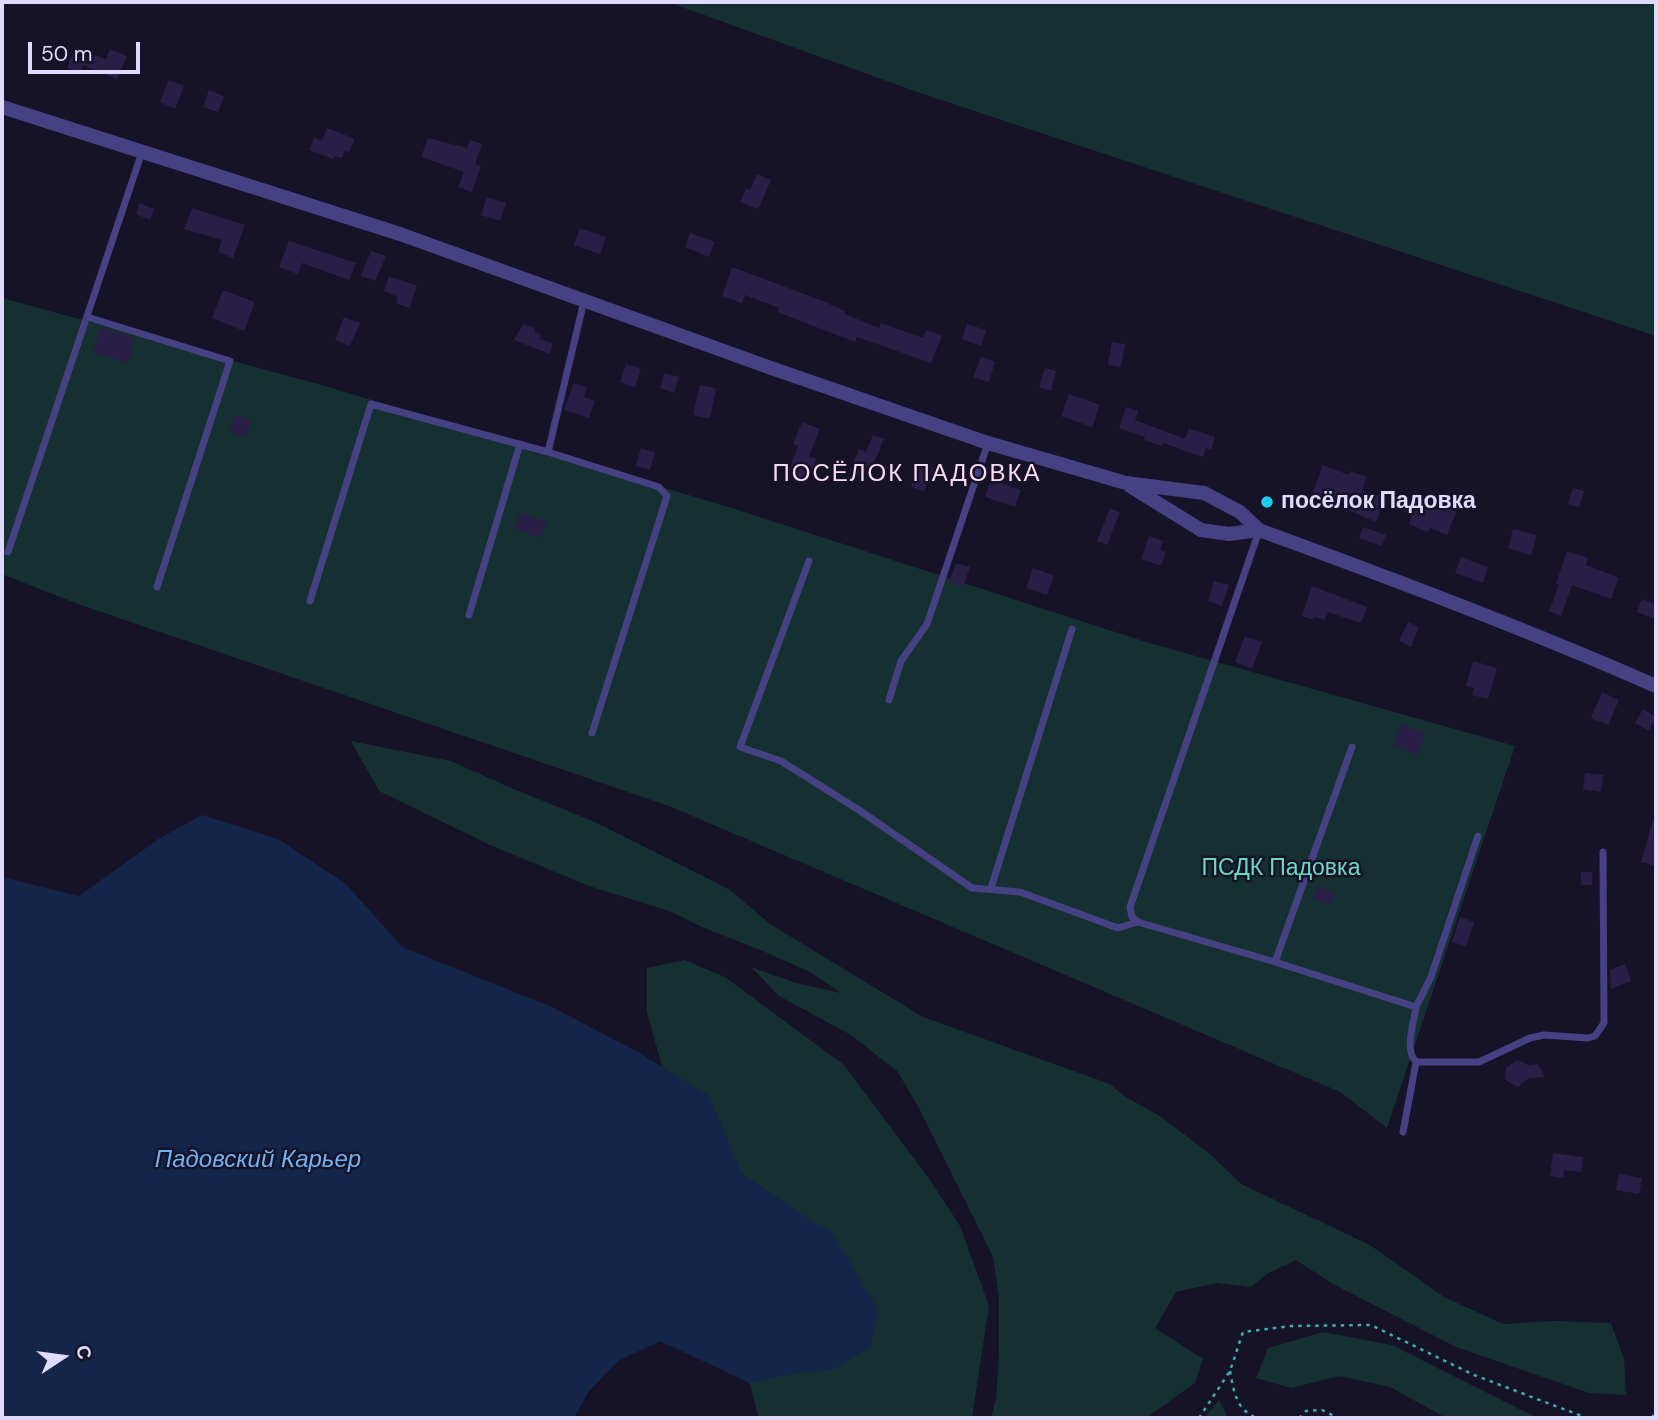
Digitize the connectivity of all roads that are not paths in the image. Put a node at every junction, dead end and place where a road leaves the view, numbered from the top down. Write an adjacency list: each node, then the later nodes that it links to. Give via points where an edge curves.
1 (2, 107): 2 (street)
2 (142, 152): 3 (street, via 400,234); 4 (lane)
3 (584, 300): 5 (street); 7 (lane)
4 (87, 317): 10 (lane); 12 (lane, via 230,361)
5 (989, 443): 8 (street); 17 (lane, via 927,624 901,661)
6 (520, 444): 7 (lane); 13 (lane, via 371,404); 14 (lane)
7 (548, 452): 18 (lane, via 659,487 667,496)
8 (1126, 483): 9 (street, via 1204,493 1240,512); 9 (street, via 1200,530 1229,534)
9 (1259, 530): 16 (street, via 1433,593); 23 (lane, via 1130,907)
10 (8, 552)
11 (809, 561): 22 (lane, via 740,747 781,761 972,888)
12 (157, 587)
13 (310, 601)
14 (469, 615)
15 (1072, 629): 22 (lane)
16 (1656, 686)
17 (889, 700)
18 (592, 733)
19 (1352, 747): 24 (lane)
20 (1478, 836): 25 (lane, via 1431,977)
21 (1603, 852): 26 (lane, via 1604,1023 1595,1036 1530,1038 1479,1062)
22 (991, 888): 23 (lane, via 1020,892 1118,928)
23 (1138, 922): 24 (lane)
24 (1275, 962): 25 (lane)
25 (1416, 1007): 26 (lane, via 1410,1048)
26 (1416, 1062): 27 (lane)
27 (1403, 1132)

